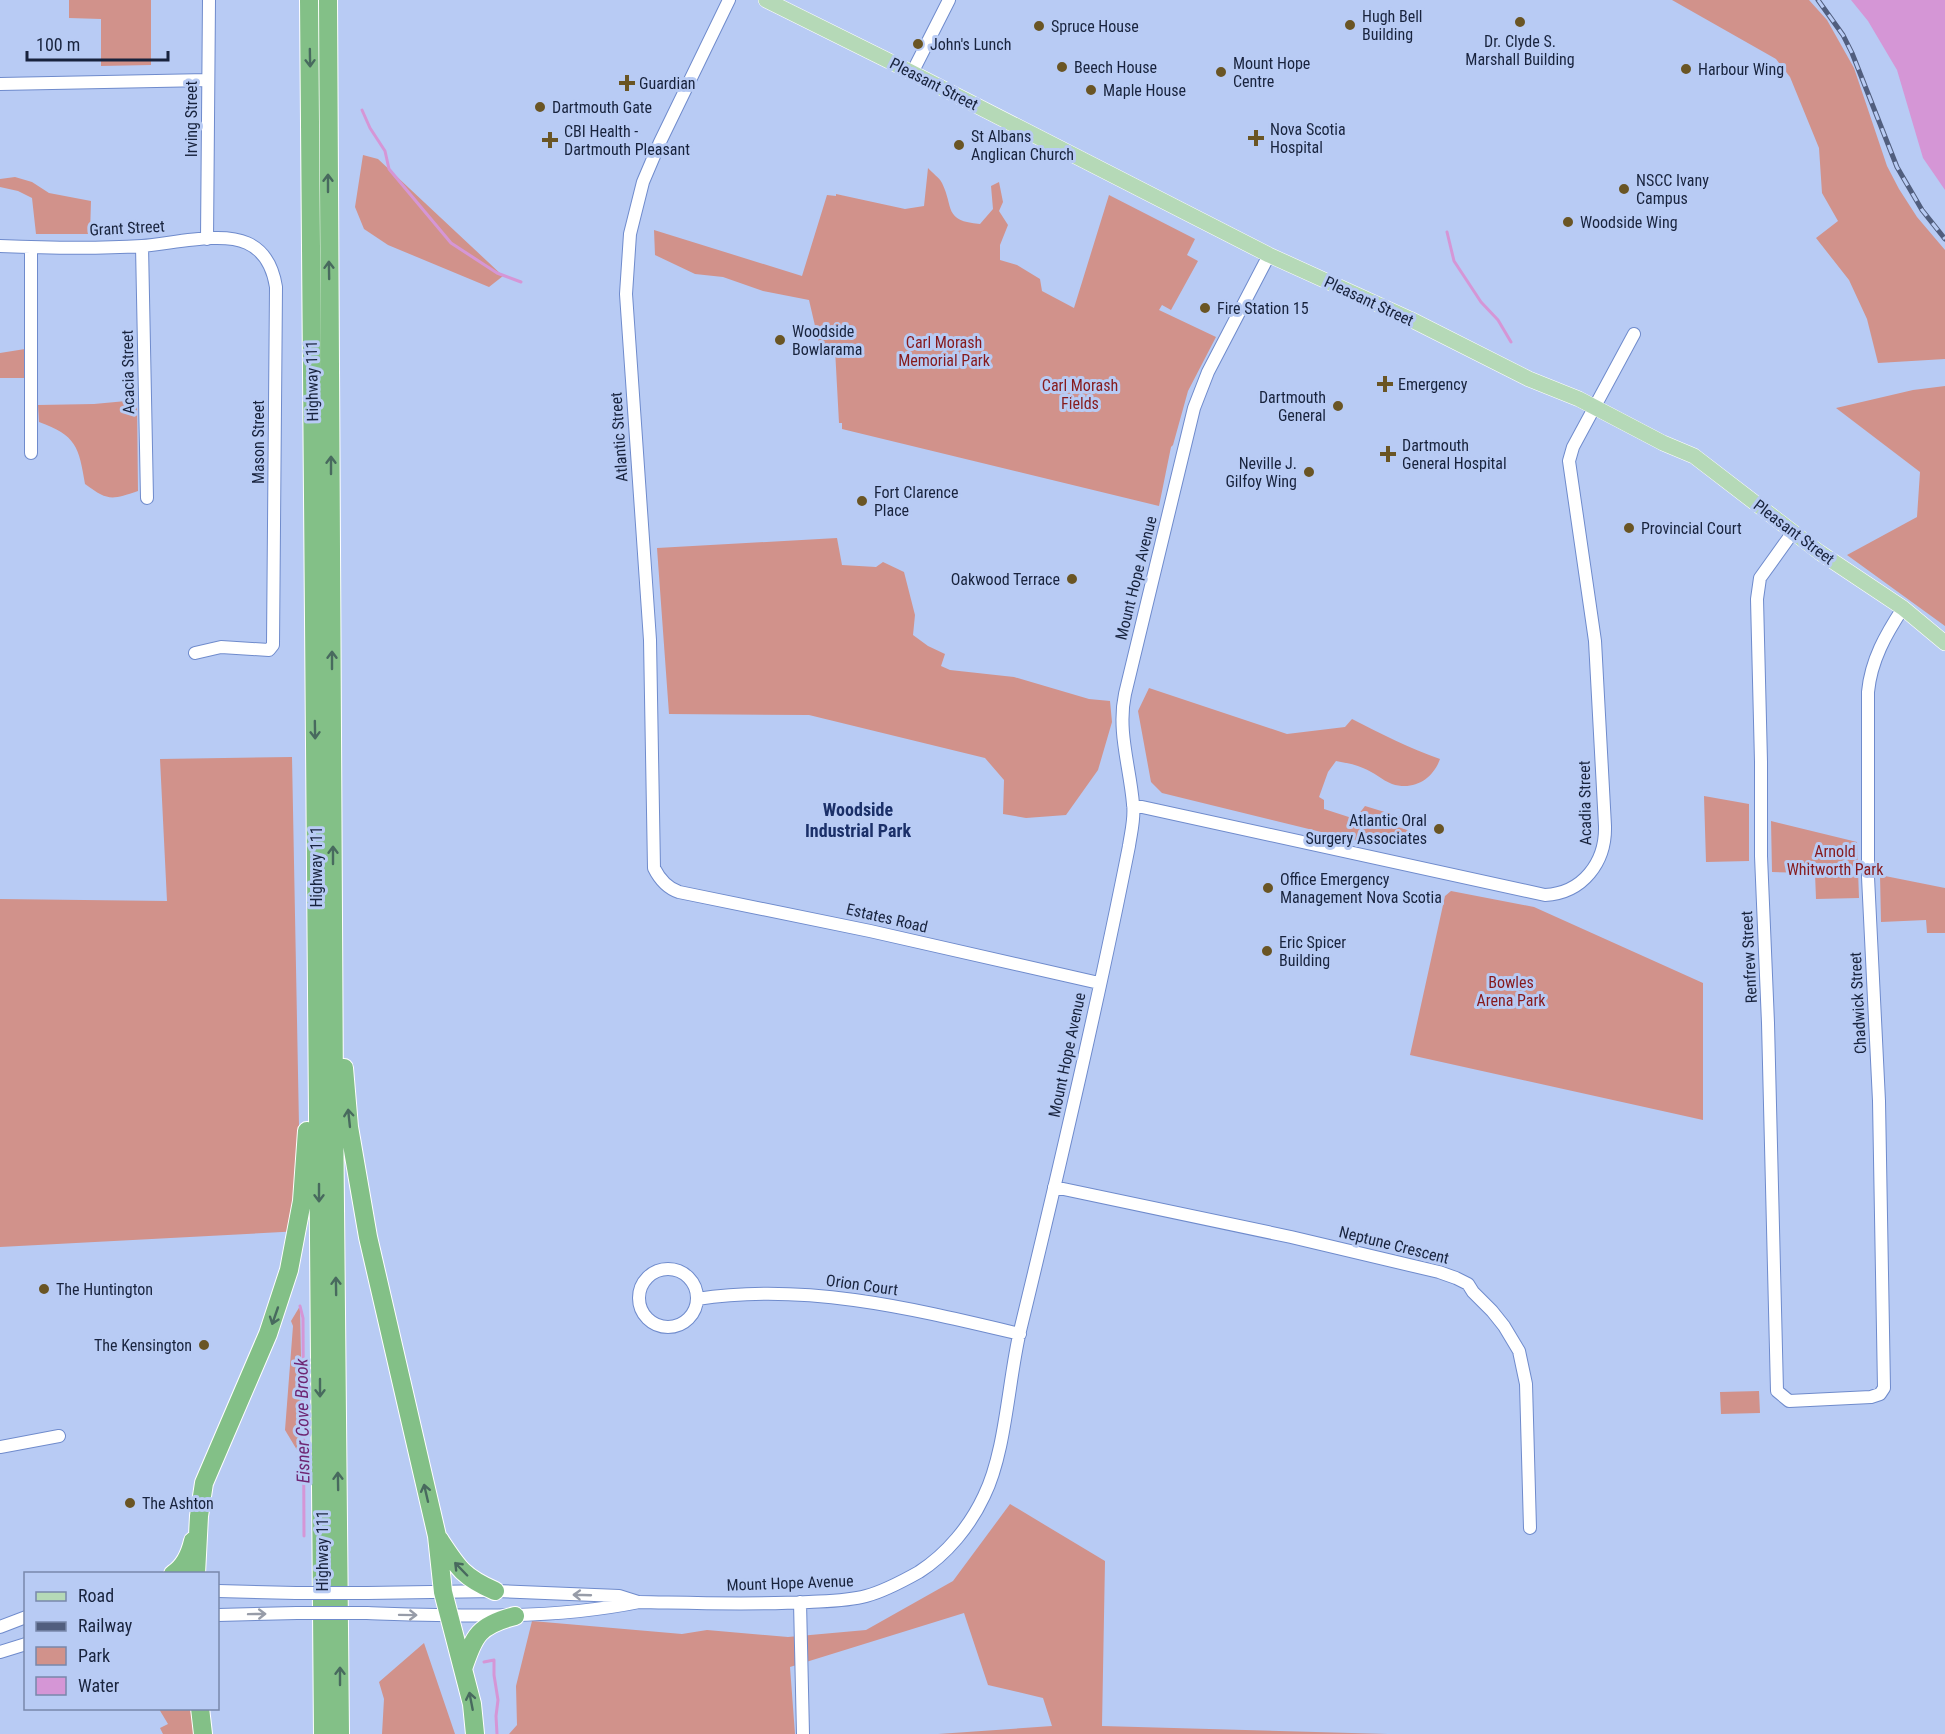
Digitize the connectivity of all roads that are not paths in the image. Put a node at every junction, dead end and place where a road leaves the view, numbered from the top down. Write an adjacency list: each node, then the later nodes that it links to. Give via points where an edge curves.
1 (209, 0): 8 (street, Irving Street)
2 (309, 0): 24 (highway, Highway 111, one-way to 24)
3 (328, 0): 27 (highway, Highway 111, one-way to 3)
4 (729, 0): 26 (street, Atlantic Street, via 643,182 630,234 627,267 650,640 653,855 658,876)
5 (766, 0): 7 (main road, Pleasant Street)
6 (949, 0): 7 (street)
7 (912, 73): 15 (main road, Pleasant Street)
8 (208, 80): 9 (street); 10 (street, Irving Street)
9 (0, 84)
10 (207, 239): 12 (street, Grant Street); 14 (street, Grant Street, via 237,240)
11 (0, 246): 13 (street, Grant Street)
12 (142, 246): 13 (street, Grant Street); 19 (street, Acacia Street)
13 (31, 247): 18 (street)
14 (254, 247): 23 (street, Mason Street, via 270,264 276,287 273,645 269,650 221,647)
15 (1269, 255): 17 (main road, Pleasant Street); 25 (street, Mount Hope Avenue, via 1209,372 1190,423 1122,707)
16 (1634, 334): 17 (street, Acadia Street)
17 (1594, 407): 20 (main road, Pleasant Street, via 1694,456); 25 (street, Acadia Street, via 1569,461 1595,640 1605,826 1601,857 1581,882 1564,892 1545,895)
18 (31, 453)
19 (147, 498)
20 (1793, 532): 21 (main road, Pleasant Street); 32 (street, Renfrew Street, via 1760,578 1757,599 1777,1391 1789,1401)
21 (1903, 608): 22 (main road, Pleasant Street); 32 (street, Chadwick Street, via 1874,660 1868,692 1868,865 1879,1101 1885,1382 1880,1394)
22 (1945, 643)
23 (195, 653)
24 (315, 799): 35 (highway, one-way to 35, via 308,1128 298,1225 276,1313 210,1467); 55 (highway, Highway 111, one-way to 55)
25 (1133, 805): 28 (street, Mount Hope Avenue, via 1134,820)
26 (668, 888): 28 (street, Estates Road)
27 (333, 914): 37 (highway, one-way to 27, via 358,1184 347,1103 338,935); 56 (highway, Highway 111, one-way to 27)
28 (1099, 983): 29 (street, Mount Hope Avenue)
29 (1054, 1187): 31 (street, Mount Hope Avenue); 36 (street, Neptune Crescent, via 1366,1254 1439,1272 1468,1284 1504,1326 1523,1365)
30 (696, 1299): 30 (street, via 697,1290 685,1274 663,1269 644,1281 639,1303 649,1321 670,1328 691,1317); 31 (street, Orion Court, via 732,1294 823,1296 898,1307)
31 (1020, 1334): 44 (street, Mount Hope Avenue, via 992,1474 985,1495 955,1541 921,1570 865,1597)
32 (1871, 1398)
33 (59, 1436): 34 (street)
34 (0, 1447)
35 (199, 1516): 38 (highway, via 190,1552); 39 (highway)
36 (1530, 1528)
37 (437, 1536): 41 (highway); 42 (highway, one-way to 37, via 462,1572)
38 (176, 1572)
39 (196, 1572)
40 (219, 1591): 41 (street, Mount Hope Avenue, bridge)
41 (443, 1592): 42 (street, Mount Hope Avenue); 46 (highway)
42 (495, 1592): 43 (street, Mount Hope Avenue, one-way to 42, via 619,1596)
43 (639, 1602): 44 (street, Mount Hope Avenue); 47 (street, Mount Hope Avenue)
44 (800, 1602): 58 (street)
45 (219, 1615): 46 (street, Mount Hope Avenue, one-way to 46, bridge)
46 (448, 1616): 47 (street, Mount Hope Avenue); 52 (highway)
47 (515, 1616): 52 (highway, via 494,1621 478,1633)
48 (24, 1618): 49 (street)
49 (0, 1627)
50 (24, 1645): 51 (street)
51 (0, 1652)
52 (463, 1670): 57 (highway, one-way to 52)
53 (200, 1710): 54 (highway)
54 (203, 1734)
55 (323, 1734)
56 (340, 1734)
57 (475, 1734)
58 (803, 1734)

